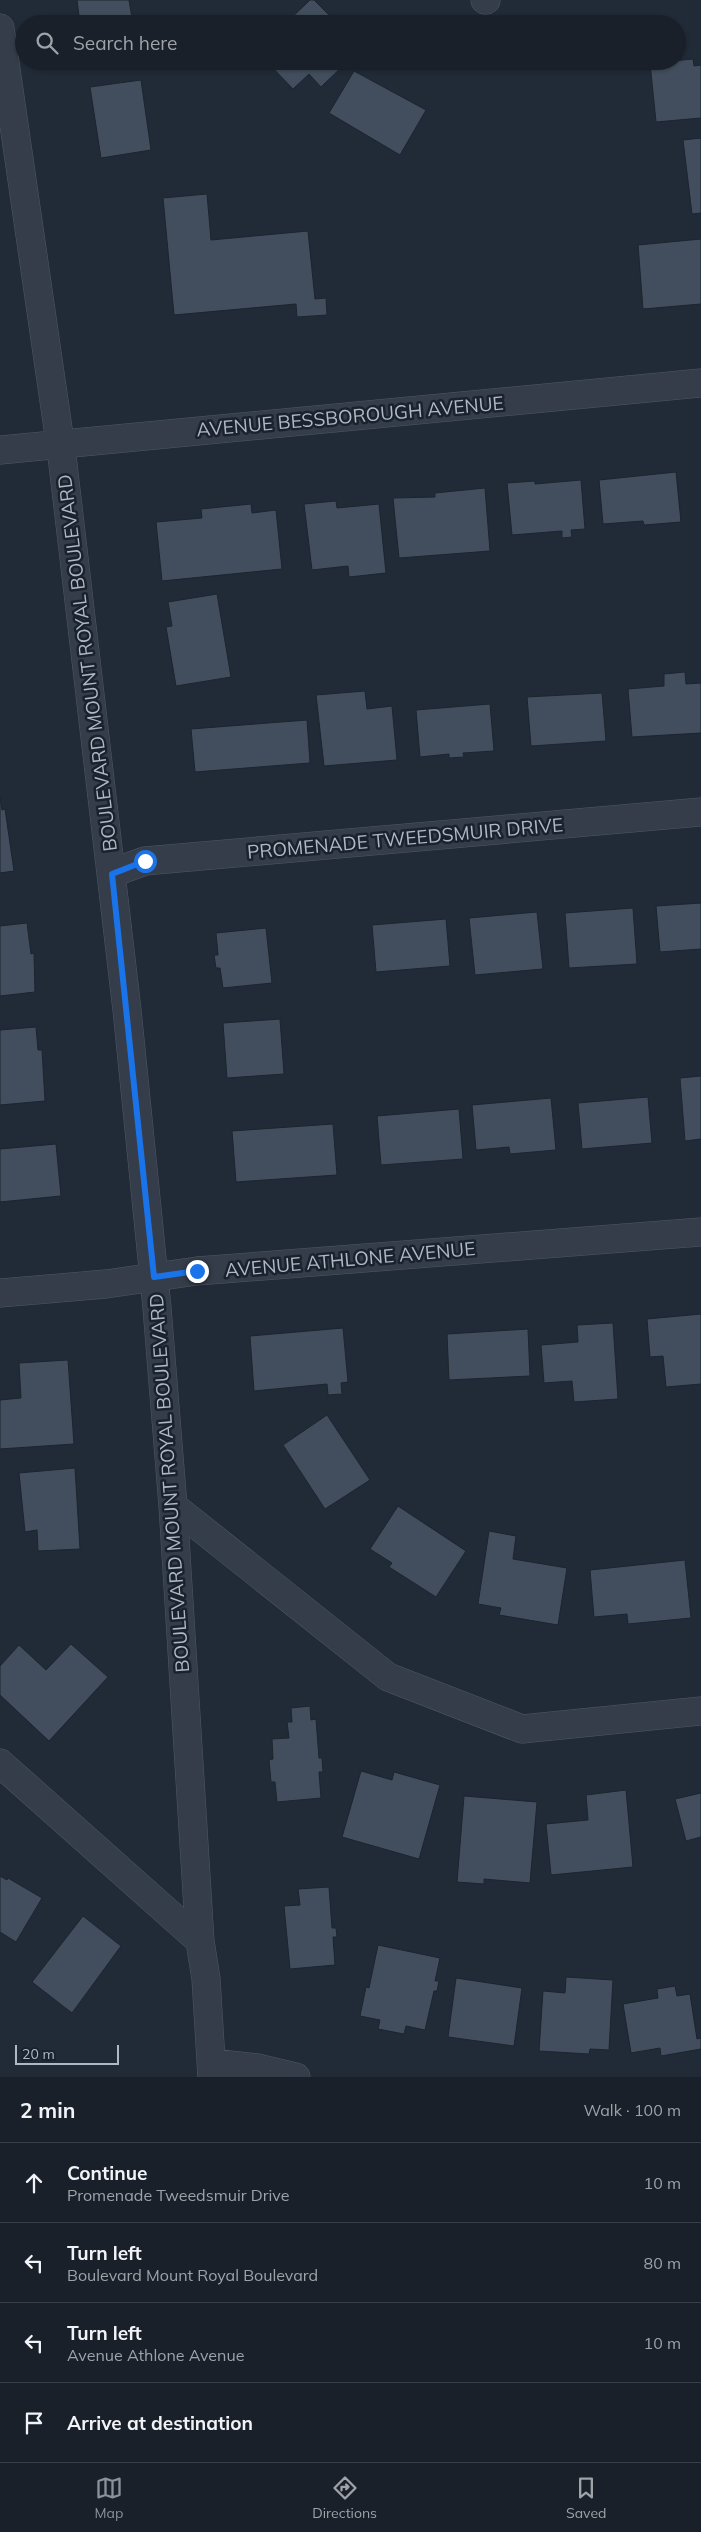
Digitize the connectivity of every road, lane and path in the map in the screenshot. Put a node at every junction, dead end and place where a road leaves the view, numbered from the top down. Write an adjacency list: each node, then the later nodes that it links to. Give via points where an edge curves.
1 (0, 28): 3 (street, BOULEVARD MOUNT ROYAL BOULEVARD)
2 (701, 383): 3 (street, AVENUE BESSBOROUGH AVENUE)
3 (60, 443): 4 (street, AVENUE BESSBOROUGH AVENUE); 6 (street, BOULEVARD MOUNT ROYAL BOULEVARD)
4 (0, 450)
5 (701, 812): 6 (street, PROMENADE TWEEDSMUIR DRIVE, via 145,861)
6 (112, 874): 8 (street, BOULEVARD MOUNT ROYAL BOULEVARD)
7 (701, 1232): 8 (street, AVENUE ATHLONE AVENUE)
8 (154, 1277): 9 (street, AVENUE ATHLONE AVENUE); 10 (street, BOULEVARD MOUNT ROYAL BOULEVARD)
9 (0, 1293)
10 (173, 1506): 11 (street, via 388,1677 495,1719 522,1729); 13 (street, BOULEVARD MOUNT ROYAL BOULEVARD)
11 (701, 1711)
12 (0, 1763): 13 (street)
13 (200, 1941): 14 (street, BOULEVARD MOUNT ROYAL BOULEVARD)
14 (212, 2070): 15 (street, via 258,2068)
15 (296, 2077)

